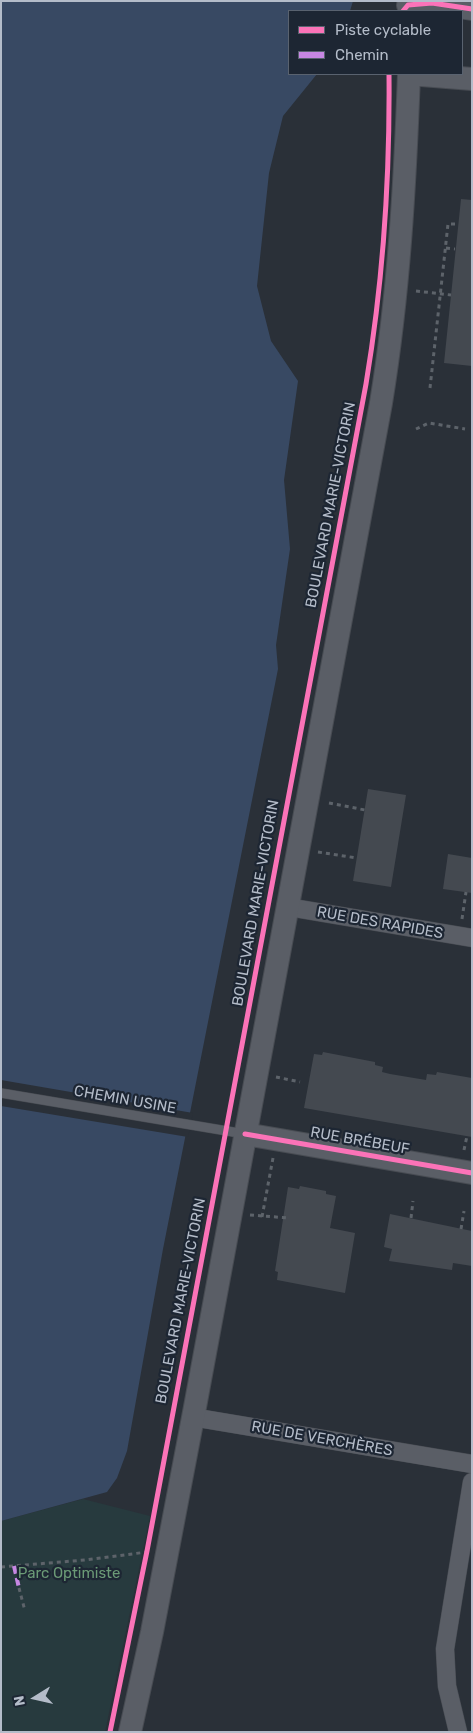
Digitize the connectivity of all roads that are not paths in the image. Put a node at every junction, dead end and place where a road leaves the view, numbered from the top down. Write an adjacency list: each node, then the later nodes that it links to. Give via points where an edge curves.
1 (408, 6): 2 (street, via 432,3)
2 (472, 9)
3 (409, 75): 6 (street, BOULEVARD MARIE-VICTORIN, via 403,227 391,341)
4 (422, 75): 5 (street)
5 (472, 79)
6 (288, 907): 7 (street, RUE DES RAPIDES); 9 (street, BOULEVARD MARIE-VICTORIN)
7 (465, 937)
8 (1, 1093): 9 (lane, CHEMIN USINE)
9 (244, 1134): 10 (street, RUE BRÉBEUF); 11 (street, BOULEVARD MARIE-VICTORIN)
10 (472, 1173)
11 (192, 1417): 12 (street, RUE DE VERCHÈRES); 14 (street, BOULEVARD MARIE-VICTORIN)
12 (472, 1464)
13 (472, 1482): 15 (street, via 445,1649 447,1686)
14 (130, 1732)
15 (458, 1732)

